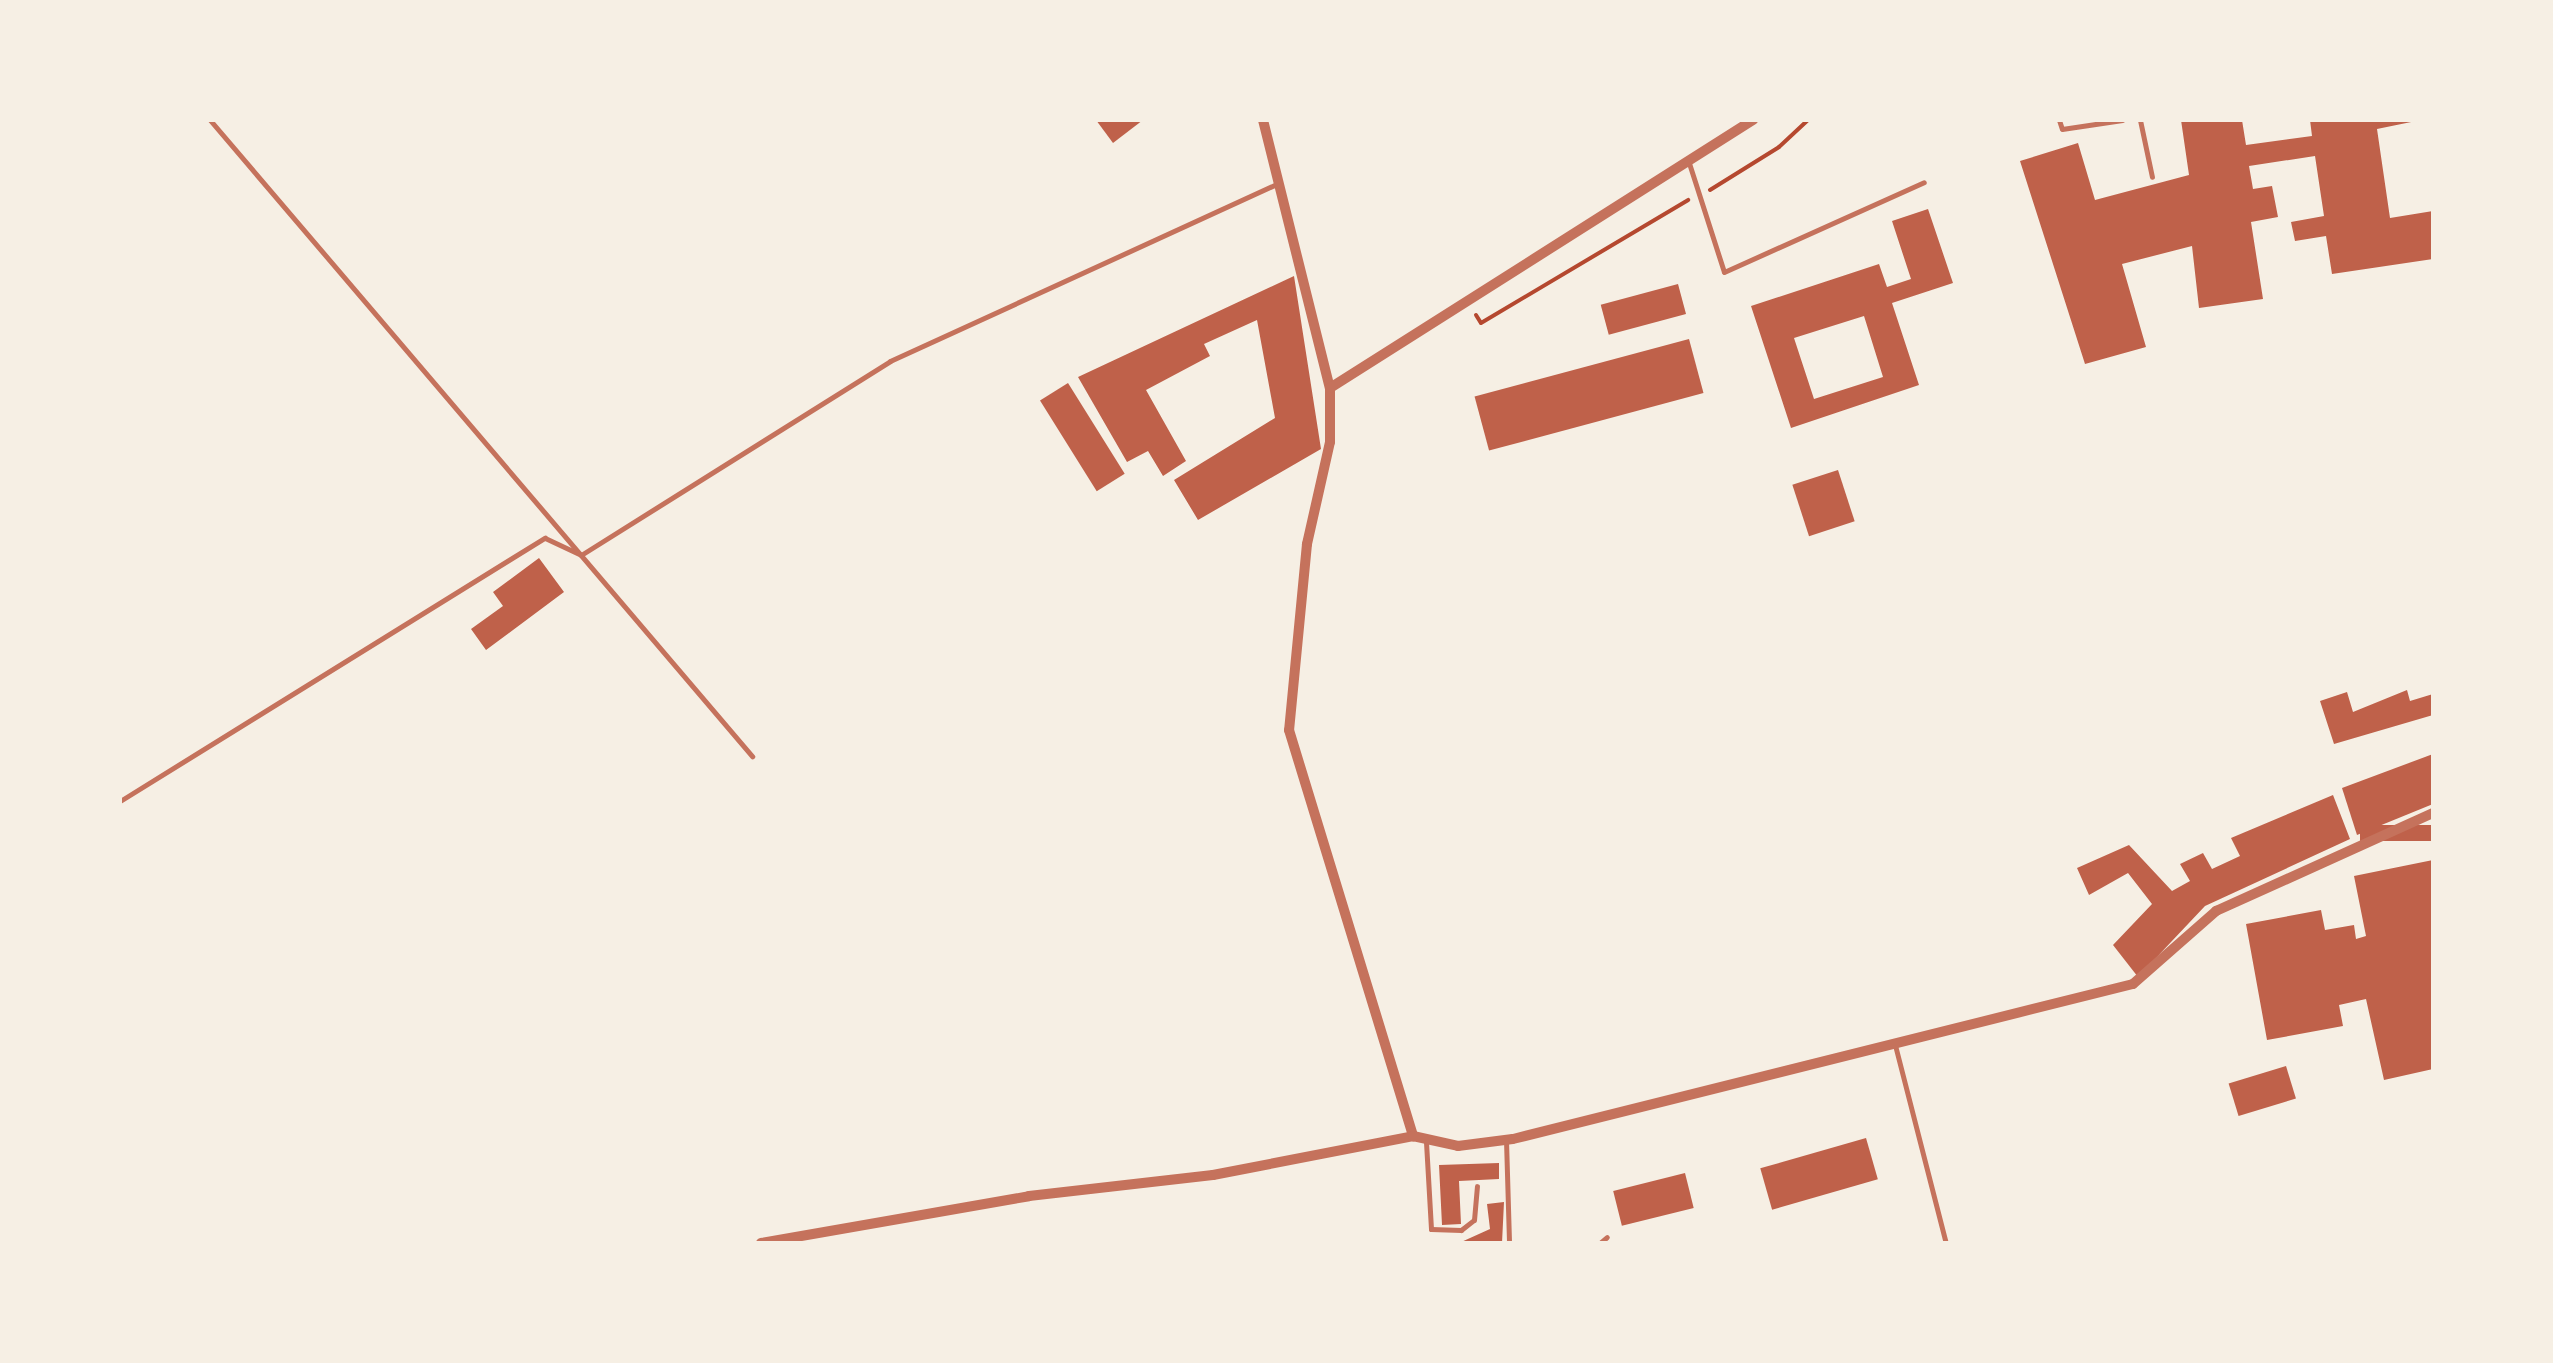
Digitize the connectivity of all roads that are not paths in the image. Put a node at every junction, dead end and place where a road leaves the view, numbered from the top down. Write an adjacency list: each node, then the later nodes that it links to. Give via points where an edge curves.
1 (210, 120): 12 (lane)
2 (1263, 120): 10 (street)
3 (1753, 120): 7 (street)
4 (2059, 120): 5 (lane, via 2062,129)
5 (2122, 120)
6 (2140, 120): 8 (lane)
7 (1688, 160): 9 (lane, via 1724,272); 11 (street)
8 (2152, 176)
9 (1924, 182)
10 (1277, 184): 11 (street); 12 (lane, via 890,361)
11 (1330, 388): 17 (street, via 1330,442 1307,544 1290,730)
12 (581, 555): 13 (lane); 14 (lane, via 545,538)
13 (752, 756)
14 (120, 801)
15 (2433, 813): 16 (street, via 2216,911 2133,984)
16 (1894, 1042): 19 (street); 25 (lane)
17 (1413, 1136): 18 (street); 22 (street, via 1213,1176 1030,1196)
18 (1426, 1139): 19 (street, via 1458,1146); 20 (lane, via 1430,1229 1462,1230 1474,1220)
19 (1506, 1140): 23 (lane)
20 (1477, 1186)
21 (1607, 1237): 24 (lane)
22 (762, 1243)
23 (1508, 1243)
24 (1600, 1243)
25 (1946, 1243)

